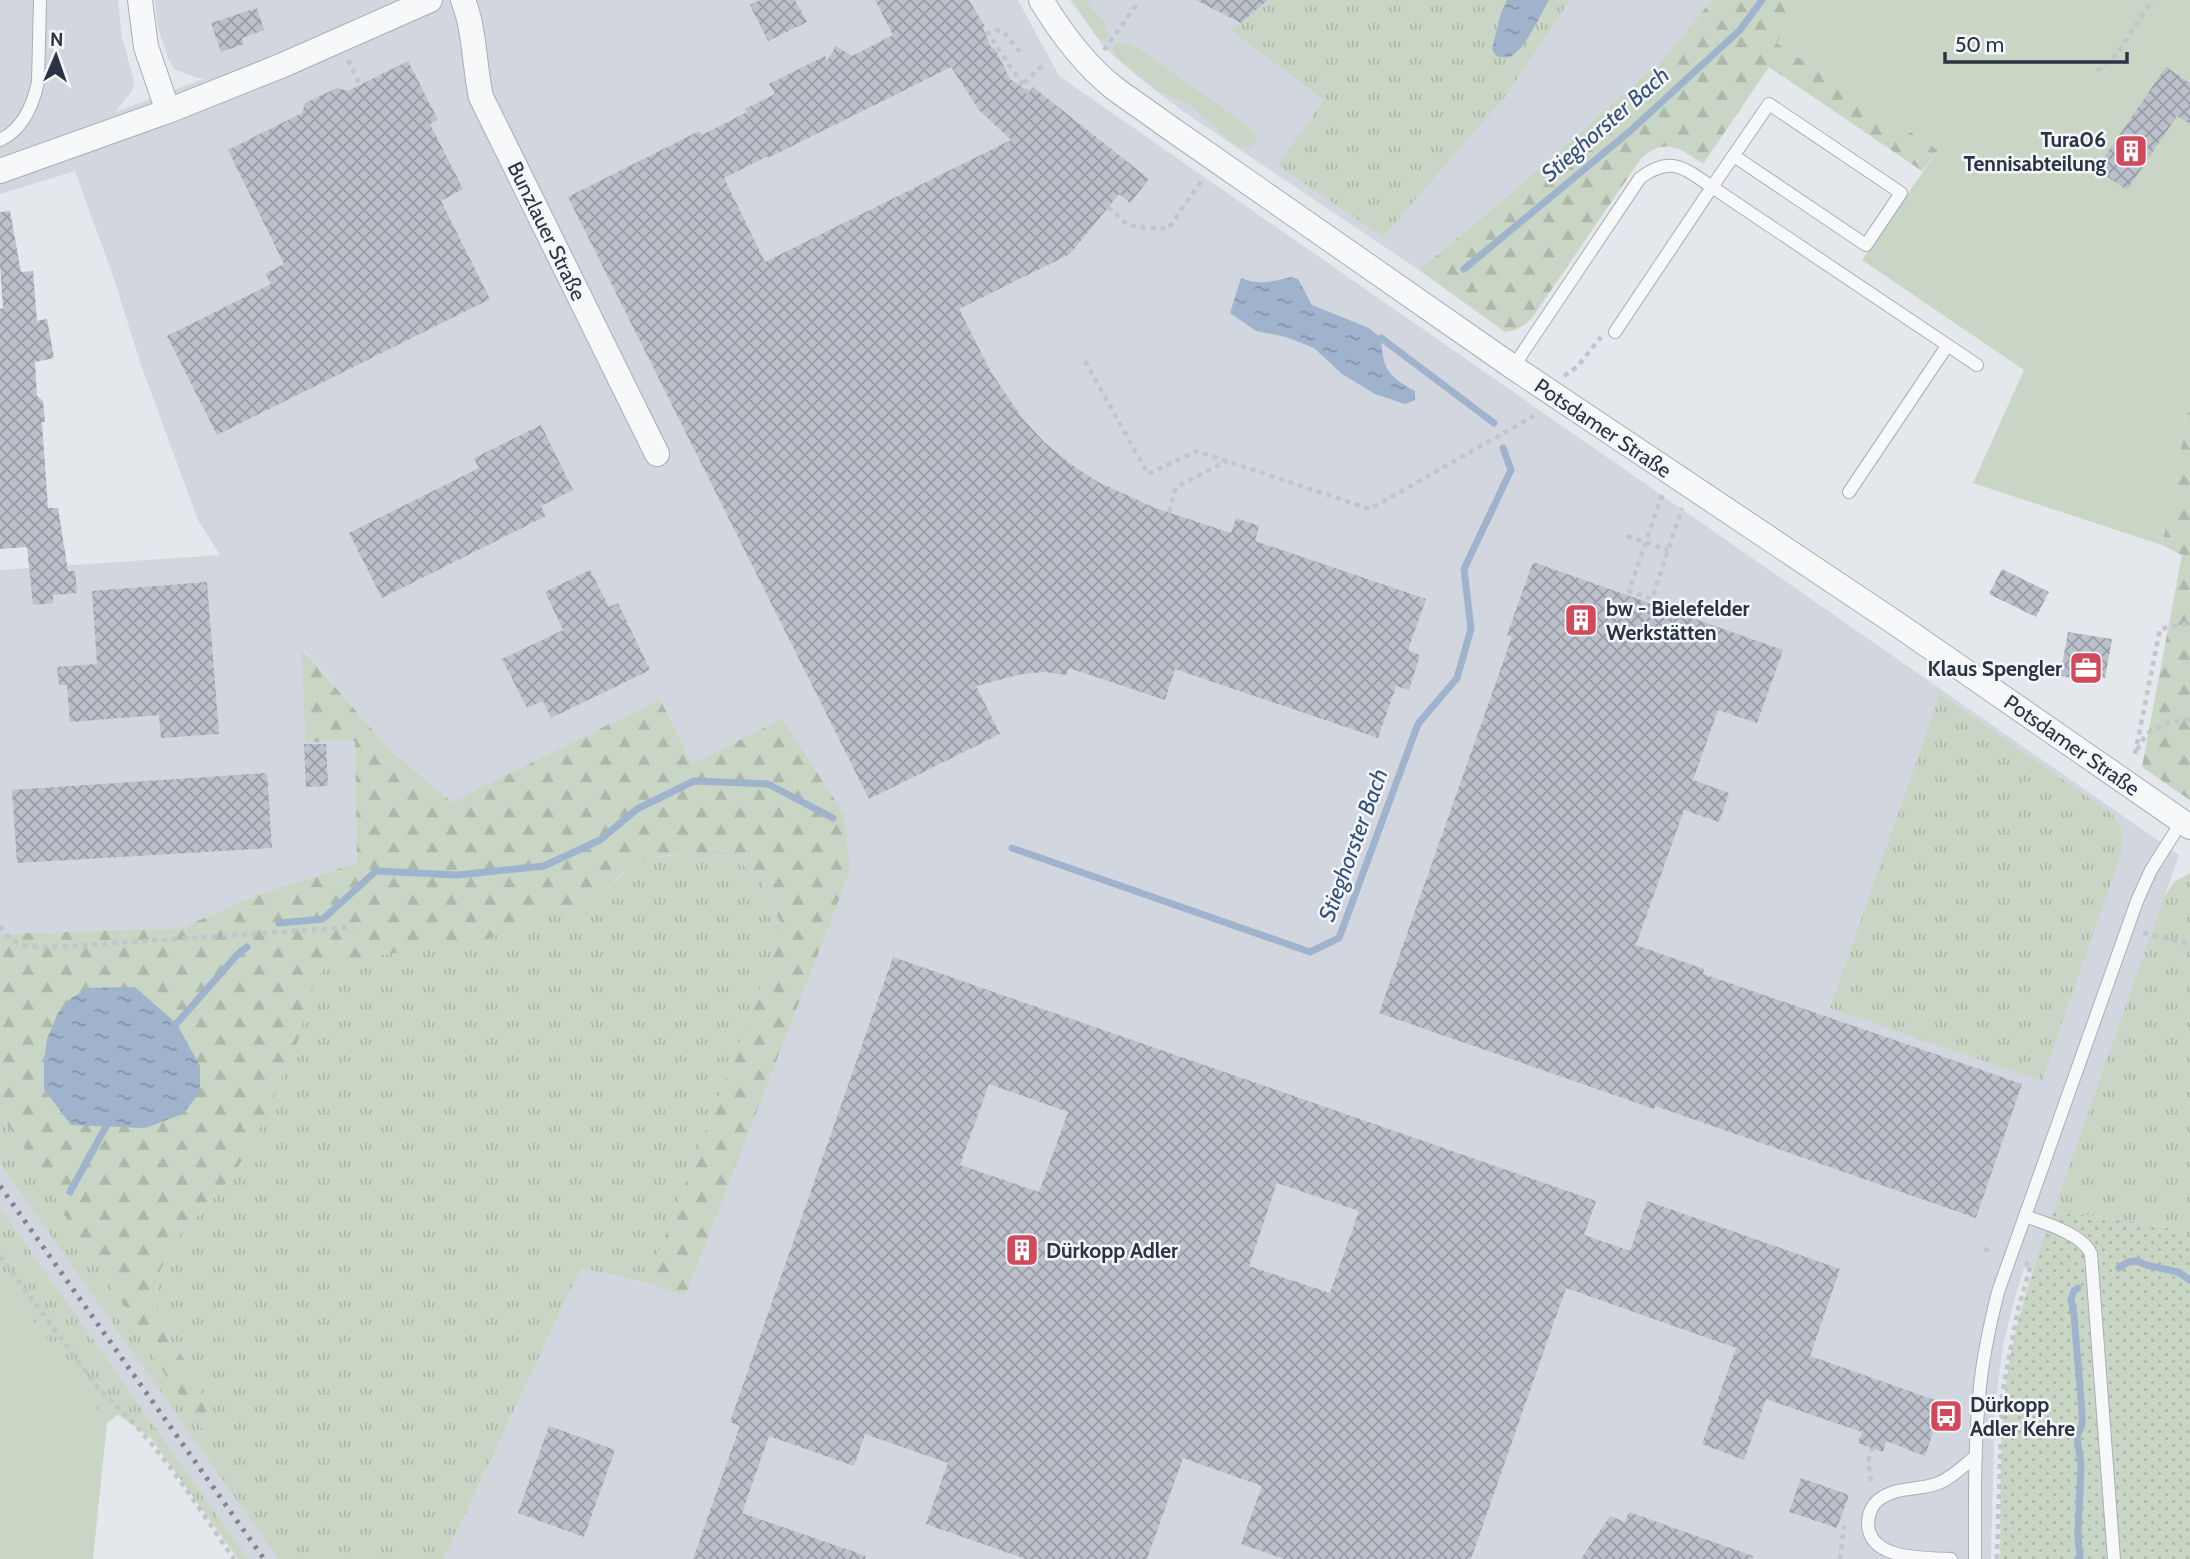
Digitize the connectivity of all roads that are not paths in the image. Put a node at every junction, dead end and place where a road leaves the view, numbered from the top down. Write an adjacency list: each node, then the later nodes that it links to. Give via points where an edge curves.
1 (40, 0): 7 (lane, via 36,93 18,126)
2 (140, 0): 6 (street, via 146,47)
3 (430, 0): 6 (street)
4 (463, 0): 15 (street, Bunzlauer Straße, via 481,97)
5 (1041, 0): 14 (street, Potsdamer Straße, via 1066,38 1114,88)
6 (168, 111): 9 (street)
7 (0, 140)
8 (1734, 156): 8 (lane, via 1769,104 1901,193 1866,245); 10 (lane)
9 (0, 171)
10 (1713, 187): 11 (lane); 12 (lane); 14 (lane, via 1683,168 1667,164 1640,178)
11 (1615, 332)
12 (1947, 346): 13 (lane); 16 (lane)
13 (1977, 365)
14 (1513, 368): 17 (street, Potsdamer Straße, via 1546,403 1897,624)
15 (657, 454)
16 (1849, 492)
17 (2186, 824): 18 (lane, via 2151,870)
18 (2025, 1216): 19 (lane, via 1998,1292 1984,1353); 22 (lane, via 2074,1237 2091,1254)
19 (1976, 1456): 20 (lane, via 1937,1484 1880,1498 1868,1521 1870,1536 1883,1555); 21 (lane)
20 (1951, 1559)
21 (1975, 1559)
22 (2114, 1559)

